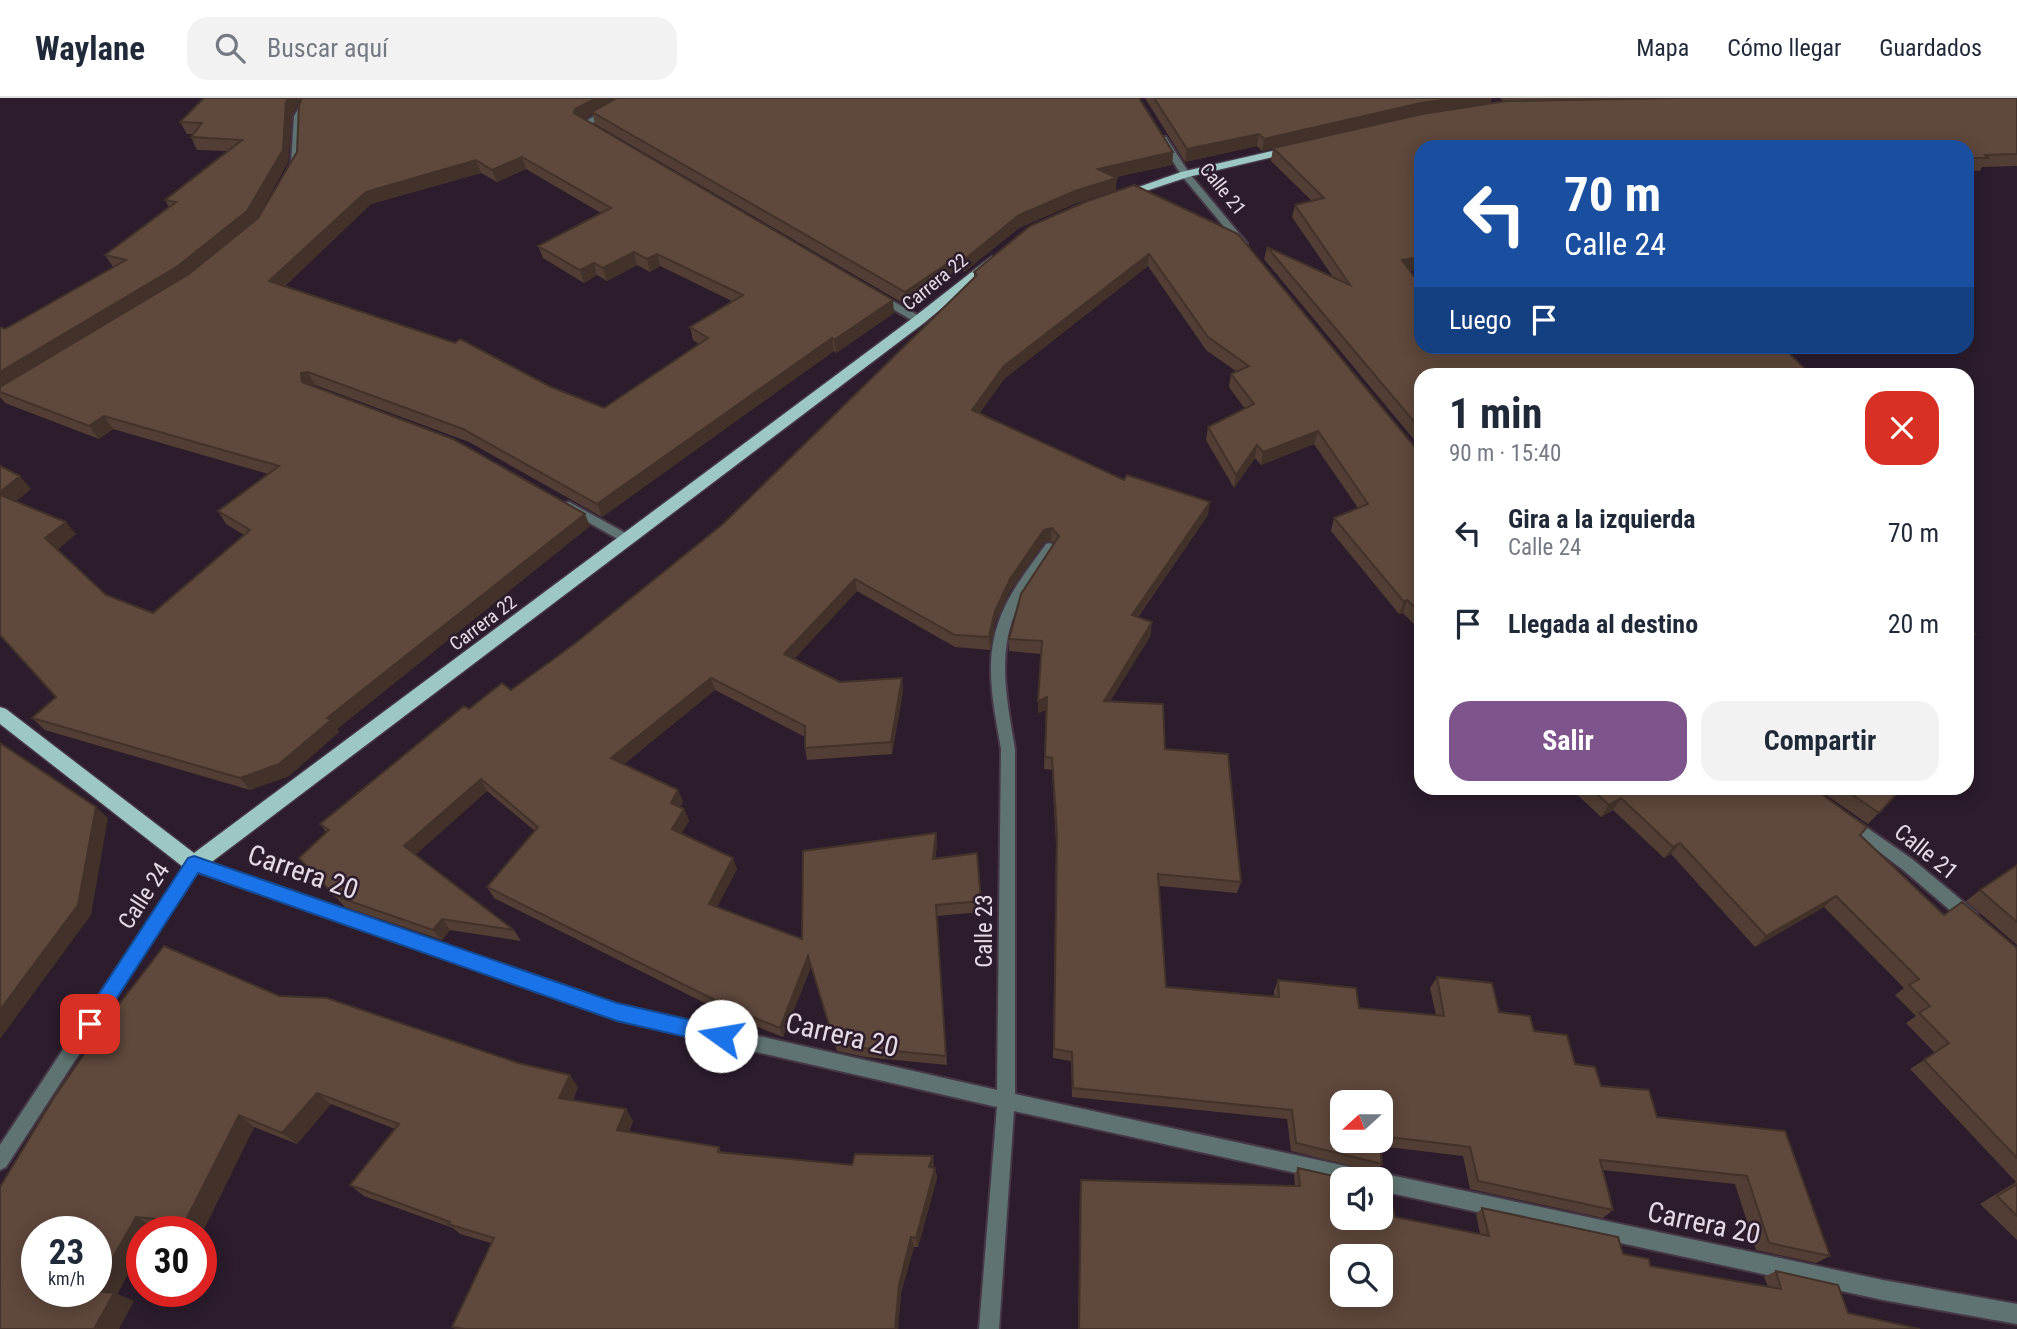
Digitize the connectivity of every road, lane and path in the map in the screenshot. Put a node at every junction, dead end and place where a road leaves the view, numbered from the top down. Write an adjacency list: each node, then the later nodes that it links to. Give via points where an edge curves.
1 (309, 98): 7 (street, via 298,116 296,163)
2 (635, 98): 3 (street, via 584,124)
3 (596, 131)
4 (1158, 131): 6 (street, Calle 21)
5 (1301, 147): 6 (main road)
6 (1185, 174): 8 (main road); 10 (street, Calle 21)
7 (284, 185)
8 (1102, 202)
9 (1003, 251): 12 (main road, Carrera 22)
10 (1255, 258)
11 (871, 292): 12 (street)
12 (919, 320): 14 (main road, Carrera 22)
13 (557, 499): 14 (street)
14 (627, 539): 18 (main road, Carrera 22)
15 (1050, 547): 20 (street, Calle 23, via 1010,607 999,661 999,693 1009,749)
16 (0, 714): 18 (main road, Calle 24)
17 (1834, 810): 19 (street, Calle 21)
18 (194, 864): 20 (street, Carrera 20, via 617,1012); 21 (street, Calle 24)
19 (1987, 932)
20 (1006, 1101): 22 (street, Carrera 20); 25 (street, Calle 23)
21 (0, 1161)
22 (1330, 1172)
23 (1393, 1185): 24 (street, Carrera 20, via 1883,1290)
24 (2017, 1314)
25 (989, 1329)

